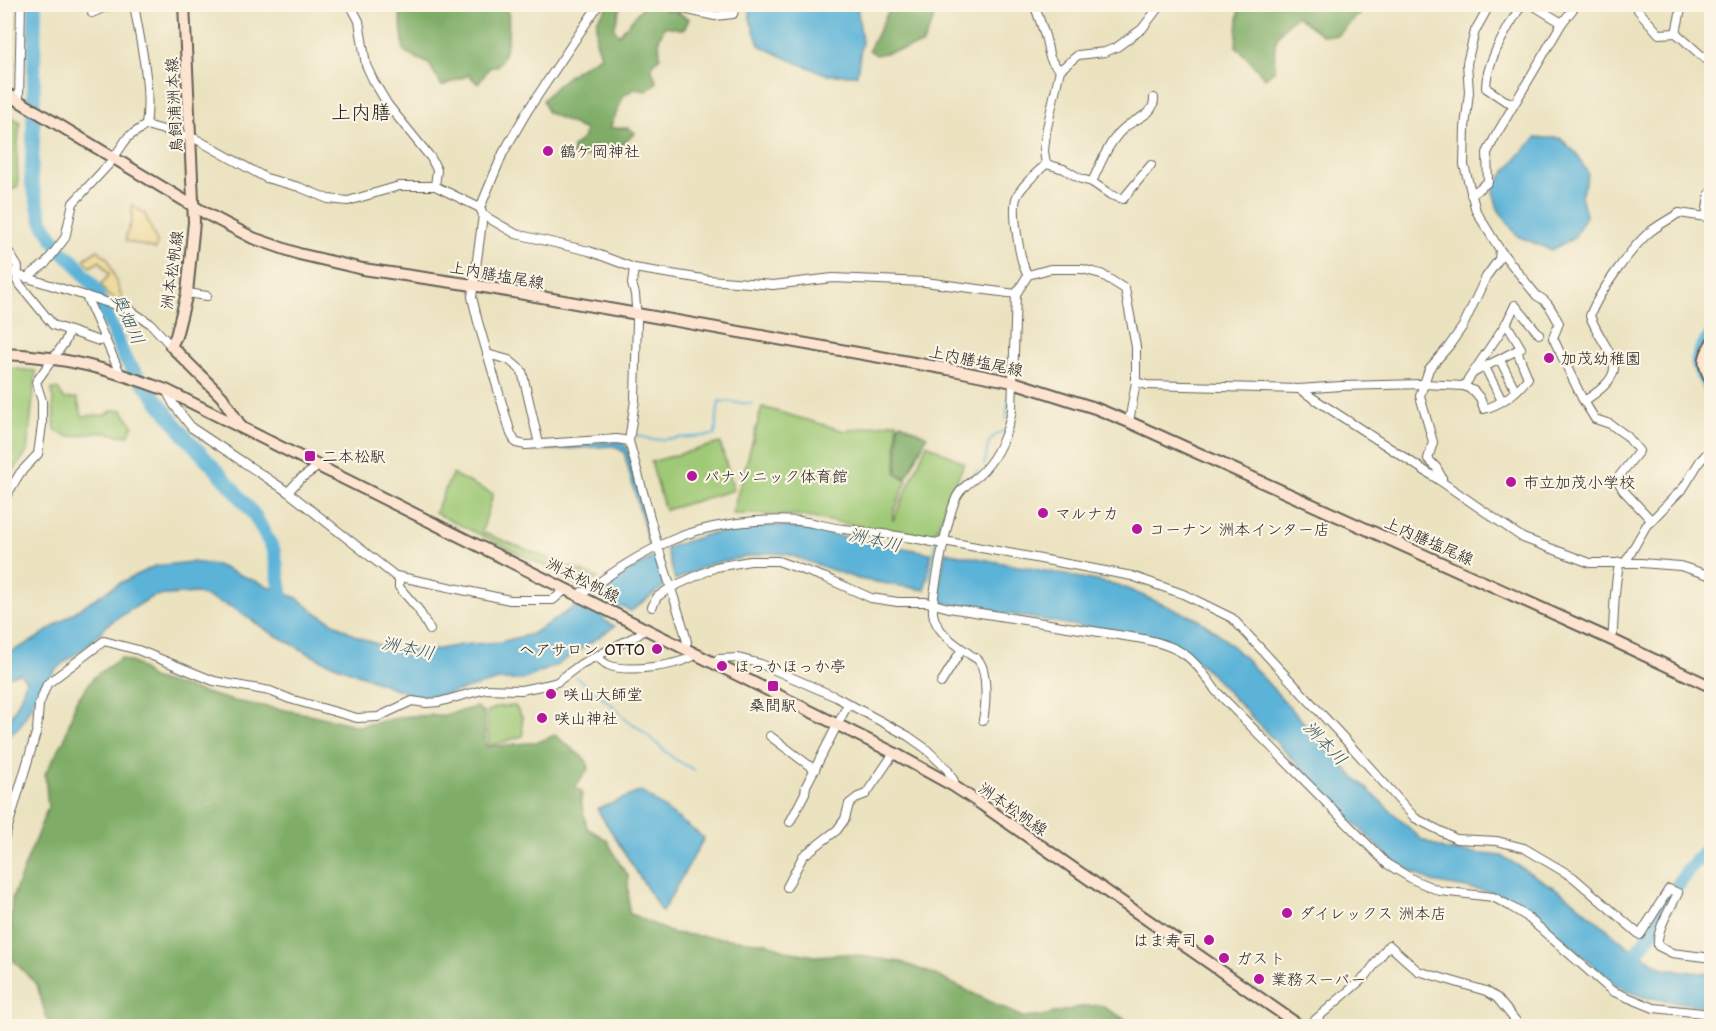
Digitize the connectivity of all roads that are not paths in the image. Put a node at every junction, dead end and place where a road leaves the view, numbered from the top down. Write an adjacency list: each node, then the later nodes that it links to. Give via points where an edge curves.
1 (21, 4): 25 (street)
2 (119, 4): 18 (street)
3 (134, 4): 27 (street, via 146,84)
4 (184, 4): 28 (main road, 鳥飼浦洲本線)
5 (350, 4): 33 (street, via 359,21 366,65 373,80 431,158 437,170)
6 (599, 4): 37 (street, via 503,153)
7 (661, 4): 17 (street)
8 (736, 4): 17 (street, via 733,14 715,15)
9 (1034, 4): 22 (street, via 1047,53)
10 (1161, 4): 22 (street, via 1142,28 1118,47 1078,55)
11 (1490, 4): 35 (street, via 1475,31 1467,63 1464,165)
12 (1522, 4): 26 (street, via 1486,79 1486,88)
13 (1531, 4): 19 (street)
14 (1577, 4): 19 (street)
15 (1638, 4): 20 (street, via 1638,10 1659,34)
16 (1682, 4): 20 (street)
17 (694, 8)
18 (92, 13)
19 (1562, 23): 26 (street)
20 (1676, 33): 21 (street)
21 (1712, 65)
22 (1060, 70): 30 (street, via 1046,132)
23 (4, 92): 25 (main road)
24 (1154, 98): 32 (street, via 1151,112 1122,129 1113,141)
25 (19, 99): 29 (main road)
26 (1514, 105): 35 (street, via 1487,153 1488,182)
27 (146, 125): 28 (street); 29 (street, via 128,137)
28 (190, 137): 33 (street, via 266,178 328,199 348,201 399,186); 36 (main road, 鳥飼浦洲本線)
29 (112, 158): 36 (main road); 43 (street, via 73,203 65,238 45,264)
30 (1046, 164): 32 (street); 42 (street, via 1017,195 1014,208 1022,265)
31 (1151, 165): 32 (street, via 1123,199)
32 (1092, 182)
33 (435, 186): 37 (street)
34 (1712, 191): 72 (street, via 1706,218 1679,213 1649,232 1594,304 1590,316 1608,348 1614,369 1602,390)
35 (1471, 195): 39 (street, via 1476,211)
36 (192, 204): 44 (main road, 上内膳塩尾線, via 253,238 299,254 363,269); 45 (main road, 洲本松帆線, via 193,243)
37 (481, 212): 41 (street, via 516,234 589,251); 44 (street)
38 (4, 244): 43 (street)
39 (1500, 250): 67 (street, via 1499,259 1463,326 1429,369); 72 (street, via 1552,310 1559,323 1553,338)
40 (4, 267): 43 (street)
41 (634, 268): 46 (street, via 773,285 834,278 926,282); 49 (street)
42 (1028, 275): 46 (street); 65 (street, via 1050,269 1082,269 1121,285 1136,347)
43 (22, 276): 48 (street); 51 (street, via 17,281 53,325)
44 (473, 285): 49 (main road, 上内膳塩尾線); 58 (street, via 472,297)
45 (187, 293): 47 (street); 55 (main road, 洲本松帆線)
46 (1016, 294): 64 (street)
47 (207, 296)
48 (89, 297): 53 (street); 55 (street, via 135,313)
49 (635, 314): 64 (main road, 上内膳塩尾線); 76 (street, via 635,400)
50 (1506, 323): 52 (street, via 1515,305); 56 (street, via 1521,348); 63 (street)
51 (69, 331): 53 (street, via 99,341); 59 (street)
52 (1539, 334)
53 (105, 339): 62 (street)
54 (1712, 342): 66 (main road, via 1704,356 1704,367)
55 (171, 346): 75 (main road, via 222,398)
56 (1517, 351): 60 (street); 71 (street, via 1528,378)
57 (4, 354): 59 (main road)
58 (487, 354): 77 (street, via 509,360 522,370); 77 (street, via 513,439 521,444)
59 (52, 358): 62 (main road); 82 (street, via 36,382 42,401 38,454 20,473)
60 (1500, 360): 61 (street); 71 (street)
61 (1485, 367): 63 (street); 73 (street)
62 (124, 374): 70 (main road)
63 (1472, 374): 68 (street)
64 (1012, 382): 74 (main road, 上内膳塩尾線); 84 (street, via 1012,410 1005,438 983,471 957,494)
65 (1136, 382): 69 (street); 74 (street)
66 (1712, 382)
67 (1424, 384): 68 (street); 69 (street); 80 (street, via 1420,396 1433,442 1428,459 1442,478)
68 (1464, 386): 73 (street, via 1474,391 1484,409)
69 (1299, 389): 80 (street)
70 (166, 390): 75 (main road); 81 (street, via 192,428)
71 (1516, 391): 73 (street)
72 (1584, 400): 83 (street, via 1595,419 1627,436 1639,452 1617,479)
73 (1502, 401)
74 (1129, 422): 96 (main road, 上内膳塩尾線)
75 (240, 426): 79 (main road, 洲本松帆線)
76 (629, 441): 77 (street); 85 (street)
77 (539, 444)
78 (1712, 448): 83 (street, via 1684,487)
79 (319, 466): 81 (street); 90 (main road, 洲本松帆線)
80 (1439, 480): 86 (street, via 1523,538 1590,563)
81 (288, 492): 87 (street)
82 (4, 500)
83 (1652, 521): 86 (street)
84 (939, 543): 85 (street, via 800,521 765,521 700,531); 92 (street); 114 (street, via 1132,576 1232,618 1415,818 1456,839 1497,841 1524,848 1573,877 1641,935 1669,889 1678,893 1657,939 1659,948)
85 (658, 548): 89 (street); 91 (street)
86 (1622, 563): 88 (street, via 1680,566); 96 (street, via 1616,575)
87 (396, 576): 90 (street, via 510,600 553,600); 95 (street, via 399,587)
88 (1712, 576)
89 (670, 587): 92 (street, via 716,567 778,561 871,598 898,603); 93 (street); 97 (street, via 687,642)
90 (566, 589): 91 (main road, 洲本松帆線)
91 (582, 594): 94 (main road, 洲本松帆線)
92 (934, 602): 98 (street, via 935,620); 115 (street, via 1157,642 1180,651 1201,667 1224,699 1387,864 1440,891 1493,897 1508,905 1612,991 1654,1008)
93 (652, 607)
94 (641, 627): 97 (main road, 洲本松帆線); 100 (street, via 638,636)
95 (430, 630)
96 (1612, 640): 103 (main road, 上内膳塩尾線)
97 (684, 648): 99 (main road, 洲本松帆線)
98 (962, 649): 102 (street); 105 (street, via 979,661 983,673)
99 (696, 654): 100 (street, via 689,660 648,668 607,665); 101 (main road, 洲本松帆線)
100 (596, 656): 112 (street, via 546,685 521,690 486,689 439,702 412,701 378,717 357,718 270,691 214,681 138,650 104,641 47,684)
101 (715, 664): 104 (street, via 718,659 738,658 761,664); 106 (main road, 洲本松帆線)
102 (941, 683)
103 (1712, 687)
104 (848, 704): 106 (street); 110 (street, via 925,748 947,769 954,781)
105 (983, 720)
106 (838, 725): 108 (main road, 洲本松帆線); 109 (street)
107 (770, 736): 109 (street)
108 (894, 753): 110 (main road, 洲本松帆線); 113 (street, via 866,794 849,804 837,830 803,856)
109 (814, 770): 111 (street)
110 (952, 785): 116 (main road, 洲本松帆線)
111 (790, 822)
112 (4, 840)
113 (787, 887)
114 (1712, 958)
115 (1712, 1014)
116 (1300, 1026)
117 (1308, 1026): 118 (street, via 1366,976 1389,945 1418,970 1497,998)
118 (1520, 1026)

